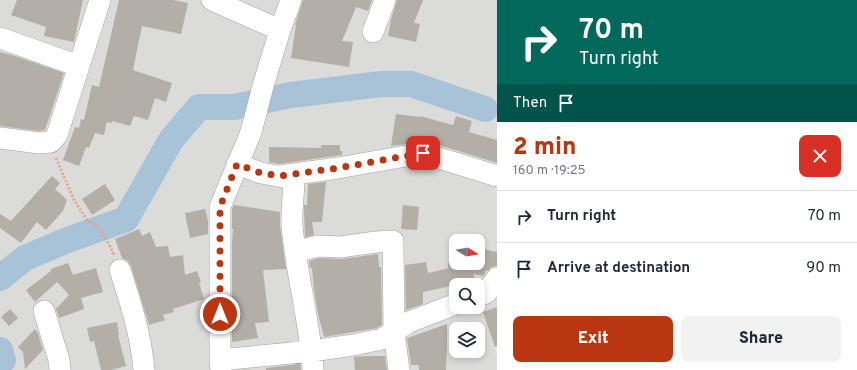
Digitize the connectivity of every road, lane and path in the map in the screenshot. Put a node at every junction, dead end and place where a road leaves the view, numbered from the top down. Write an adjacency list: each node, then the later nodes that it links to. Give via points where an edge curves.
1 (100, 0): 8 (street)
2 (212, 0): 5 (street)
3 (291, 0): 5 (street)
4 (385, 0): 6 (street)
5 (280, 30): 11 (street, via 250,132)
6 (373, 32)
7 (0, 38): 8 (street)
8 (79, 66): 10 (street, via 57,135)
9 (0, 138): 10 (street)
10 (51, 142): 15 (path, via 58,166 74,200 87,220 100,229)
11 (237, 164): 12 (street, via 261,173); 22 (street, via 220,207)
12 (280, 176): 13 (street, via 423,153); 14 (street, via 294,179 292,222)
13 (497, 176)
14 (295, 252): 20 (street, via 318,246 340,247 393,241); 21 (street)
15 (120, 270): 24 (street, via 135,316)
16 (497, 278): 17 (street)
17 (485, 293)
18 (449, 307): 20 (street, via 409,322)
19 (44, 311): 23 (street)
20 (394, 332): 21 (street, via 382,339 353,346); 25 (street)
21 (312, 361): 22 (street)
22 (220, 365)
23 (60, 370)
24 (144, 370)
25 (399, 370)

